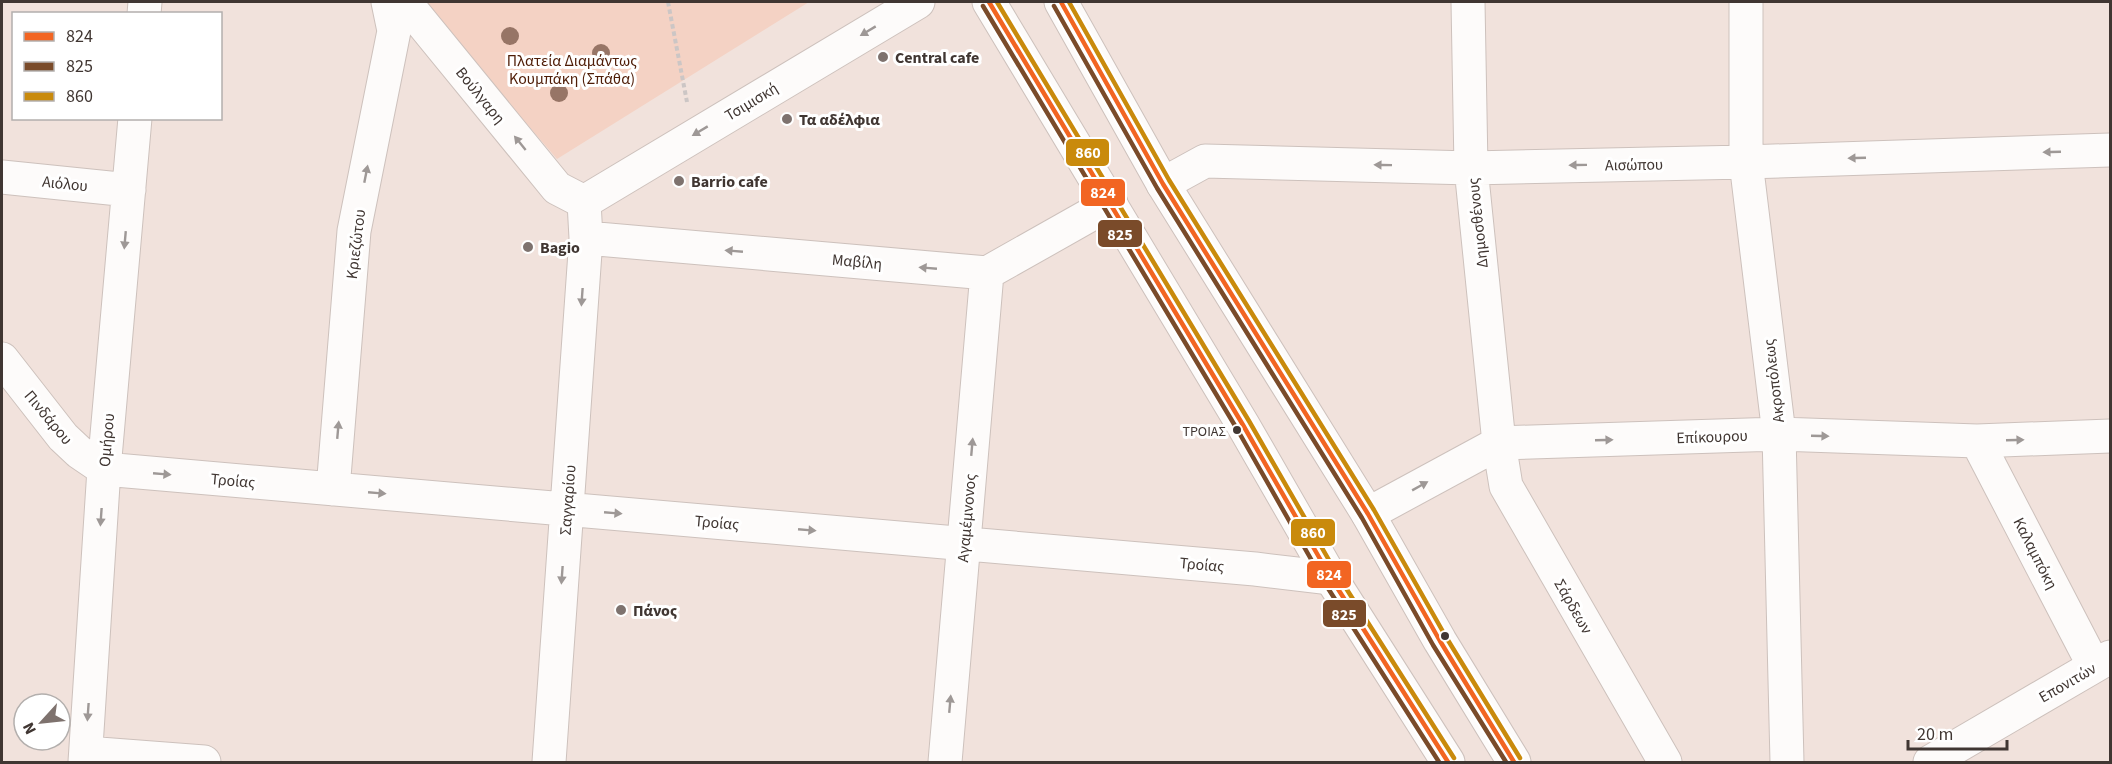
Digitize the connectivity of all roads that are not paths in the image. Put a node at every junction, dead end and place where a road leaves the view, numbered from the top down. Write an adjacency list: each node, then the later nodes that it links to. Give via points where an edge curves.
1 (388, 2): 25 (street, Κριεζώτου, one-way to 1, via 354,231 394,31)
2 (405, 2): 15 (street, Βούλγαρη, one-way to 2)
3 (918, 2): 15 (street, Τσιμισκή, one-way to 15, via 693,135)
4 (989, 2): 16 (street)
5 (1061, 2): 13 (street)
6 (1468, 2): 11 (street, Δημοσθένους)
7 (1746, 2): 10 (street, Ακροπόλεως)
8 (135, 120): 14 (street, Ομήρου)
9 (2110, 150): 10 (street, Αισώπου, one-way to 10)
10 (1746, 162): 11 (street, Αισώπου, one-way to 11); 20 (street, Ακροπόλεως)
11 (1471, 168): 13 (street, Αισώπου, one-way to 13, via 1205,161); 23 (street, Δημοσθένους)
12 (2, 177): 14 (street, Αιόλου)
13 (1163, 184): 27 (street)
14 (129, 190): 24 (street, Ομήρου, one-way to 24)
15 (570, 195): 17 (street, Σαγγαρίου)
16 (1111, 202): 18 (street); 29 (street)
17 (586, 238): 18 (street, Μαβίλη, one-way to 17); 26 (street, Σαγγαρίου, one-way to 26)
18 (987, 273): 28 (street, Αγαμέμνονος, one-way to 18)
19 (2, 359): 24 (street, Πινδάρου, via 63,437)
20 (1779, 434): 22 (street, Επίκουρου, one-way to 22); 23 (street, Επίκουρου, one-way to 20); 38 (street, Ακροπόλεως)
21 (2110, 436): 22 (street, Επίκουρου, one-way to 21)
22 (1977, 441): 30 (street, Καλαμπόκη)
23 (1499, 444): 27 (street, Επίκουρου, one-way to 23); 37 (street, Σάρδεων, via 1506,486)
24 (104, 469): 25 (street, Τροίας, one-way to 25); 31 (street, Ομήρου, one-way to 31)
25 (333, 489): 26 (street, Τροίας, one-way to 26)
26 (566, 509): 28 (street, Τροίας, one-way to 28); 33 (street, Σαγγαρίου, one-way to 33)
27 (1368, 514): 36 (street)
28 (963, 544): 29 (street, Τροίας); 34 (street, Αγαμέμνονος, one-way to 28)
29 (1331, 578): 35 (street)
30 (2102, 661): 39 (street, Επονιτών)
31 (85, 758): 32 (street)
32 (204, 762)
33 (549, 762)
34 (945, 762)
35 (1448, 762)
36 (1514, 762)
37 (1665, 762)
38 (1787, 762)
39 (1930, 762)

